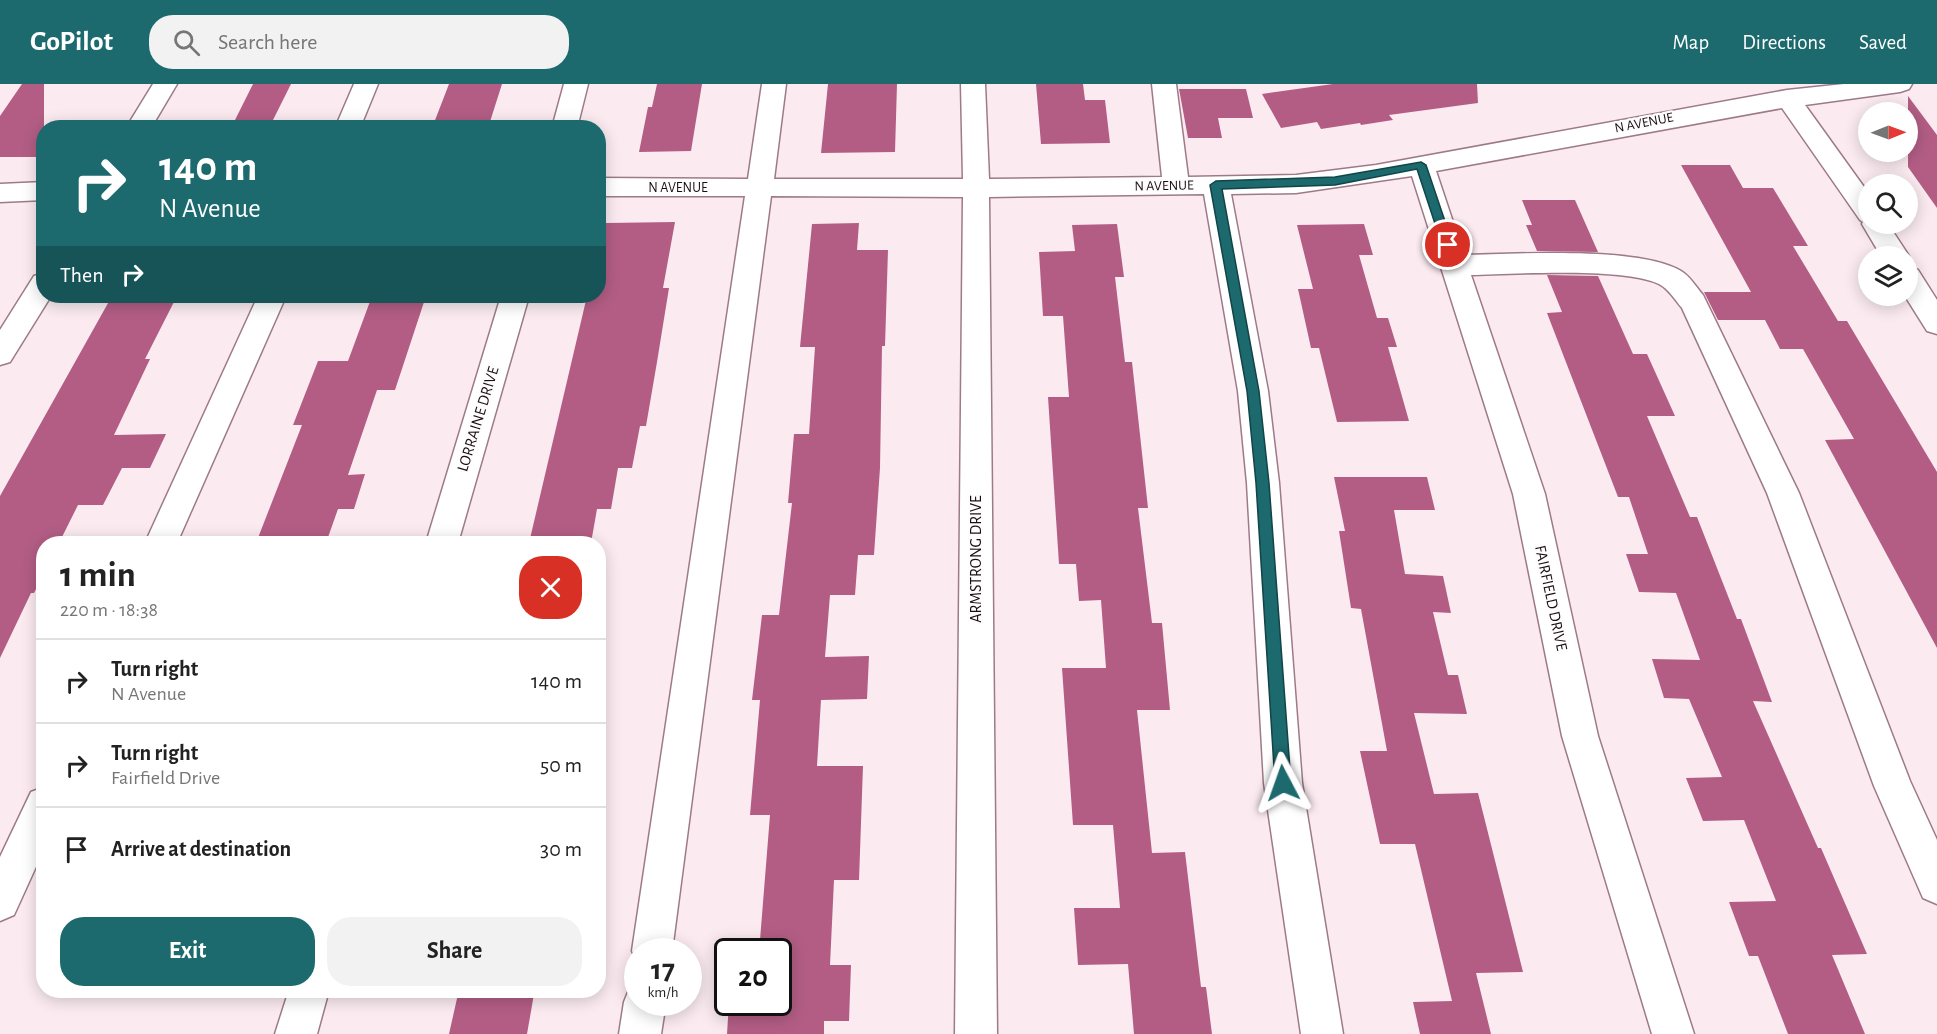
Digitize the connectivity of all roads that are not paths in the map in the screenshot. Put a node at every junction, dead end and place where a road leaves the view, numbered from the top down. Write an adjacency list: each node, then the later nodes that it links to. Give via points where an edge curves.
1 (165, 84): 9 (street)
2 (366, 84): 10 (street)
3 (576, 84): 11 (street)
4 (774, 84): 16 (street)
5 (973, 84): 17 (street, ARMSTRONG DRIVE)
6 (1164, 84): 14 (street)
7 (1900, 84): 8 (street, N AVENUE)
8 (1787, 98): 12 (street, N AVENUE); 20 (street)
9 (143, 120)
10 (350, 120)
11 (566, 120)
12 (1421, 165): 13 (street, N AVENUE, via 1335,181); 21 (street, FAIRFIELD DRIVE)
13 (1216, 185): 14 (street, N AVENUE); 39 (street, via 1253,391 1264,495 1283,783)
14 (1176, 186): 17 (street, N AVENUE)
15 (606, 187): 16 (street, N AVENUE)
16 (759, 188): 17 (street, N AVENUE); 33 (street)
17 (976, 188): 38 (street, ARMSTRONG DRIVE)
18 (36, 191): 19 (street)
19 (0, 193)
20 (1858, 198)
21 (1454, 265): 31 (street, via 1613,266 1646,270 1670,278 1693,302 1783,493 1893,786); 40 (street, FAIRFIELD DRIVE, via 1529,494 1580,736)
22 (1918, 293): 26 (street)
23 (36, 296): 27 (street)
24 (269, 303): 28 (street)
25 (513, 303): 29 (street, LORRAINE DRIVE)
26 (1937, 323)
27 (0, 354)
28 (164, 536)
29 (444, 536)
30 (36, 822): 32 (street)
31 (1937, 884)
32 (0, 901)
33 (654, 938)
34 (307, 998): 36 (street)
35 (643, 1016): 37 (street)
36 (296, 1034)
37 (640, 1034)
38 (976, 1034)
39 (1322, 1034)
40 (1673, 1034)

